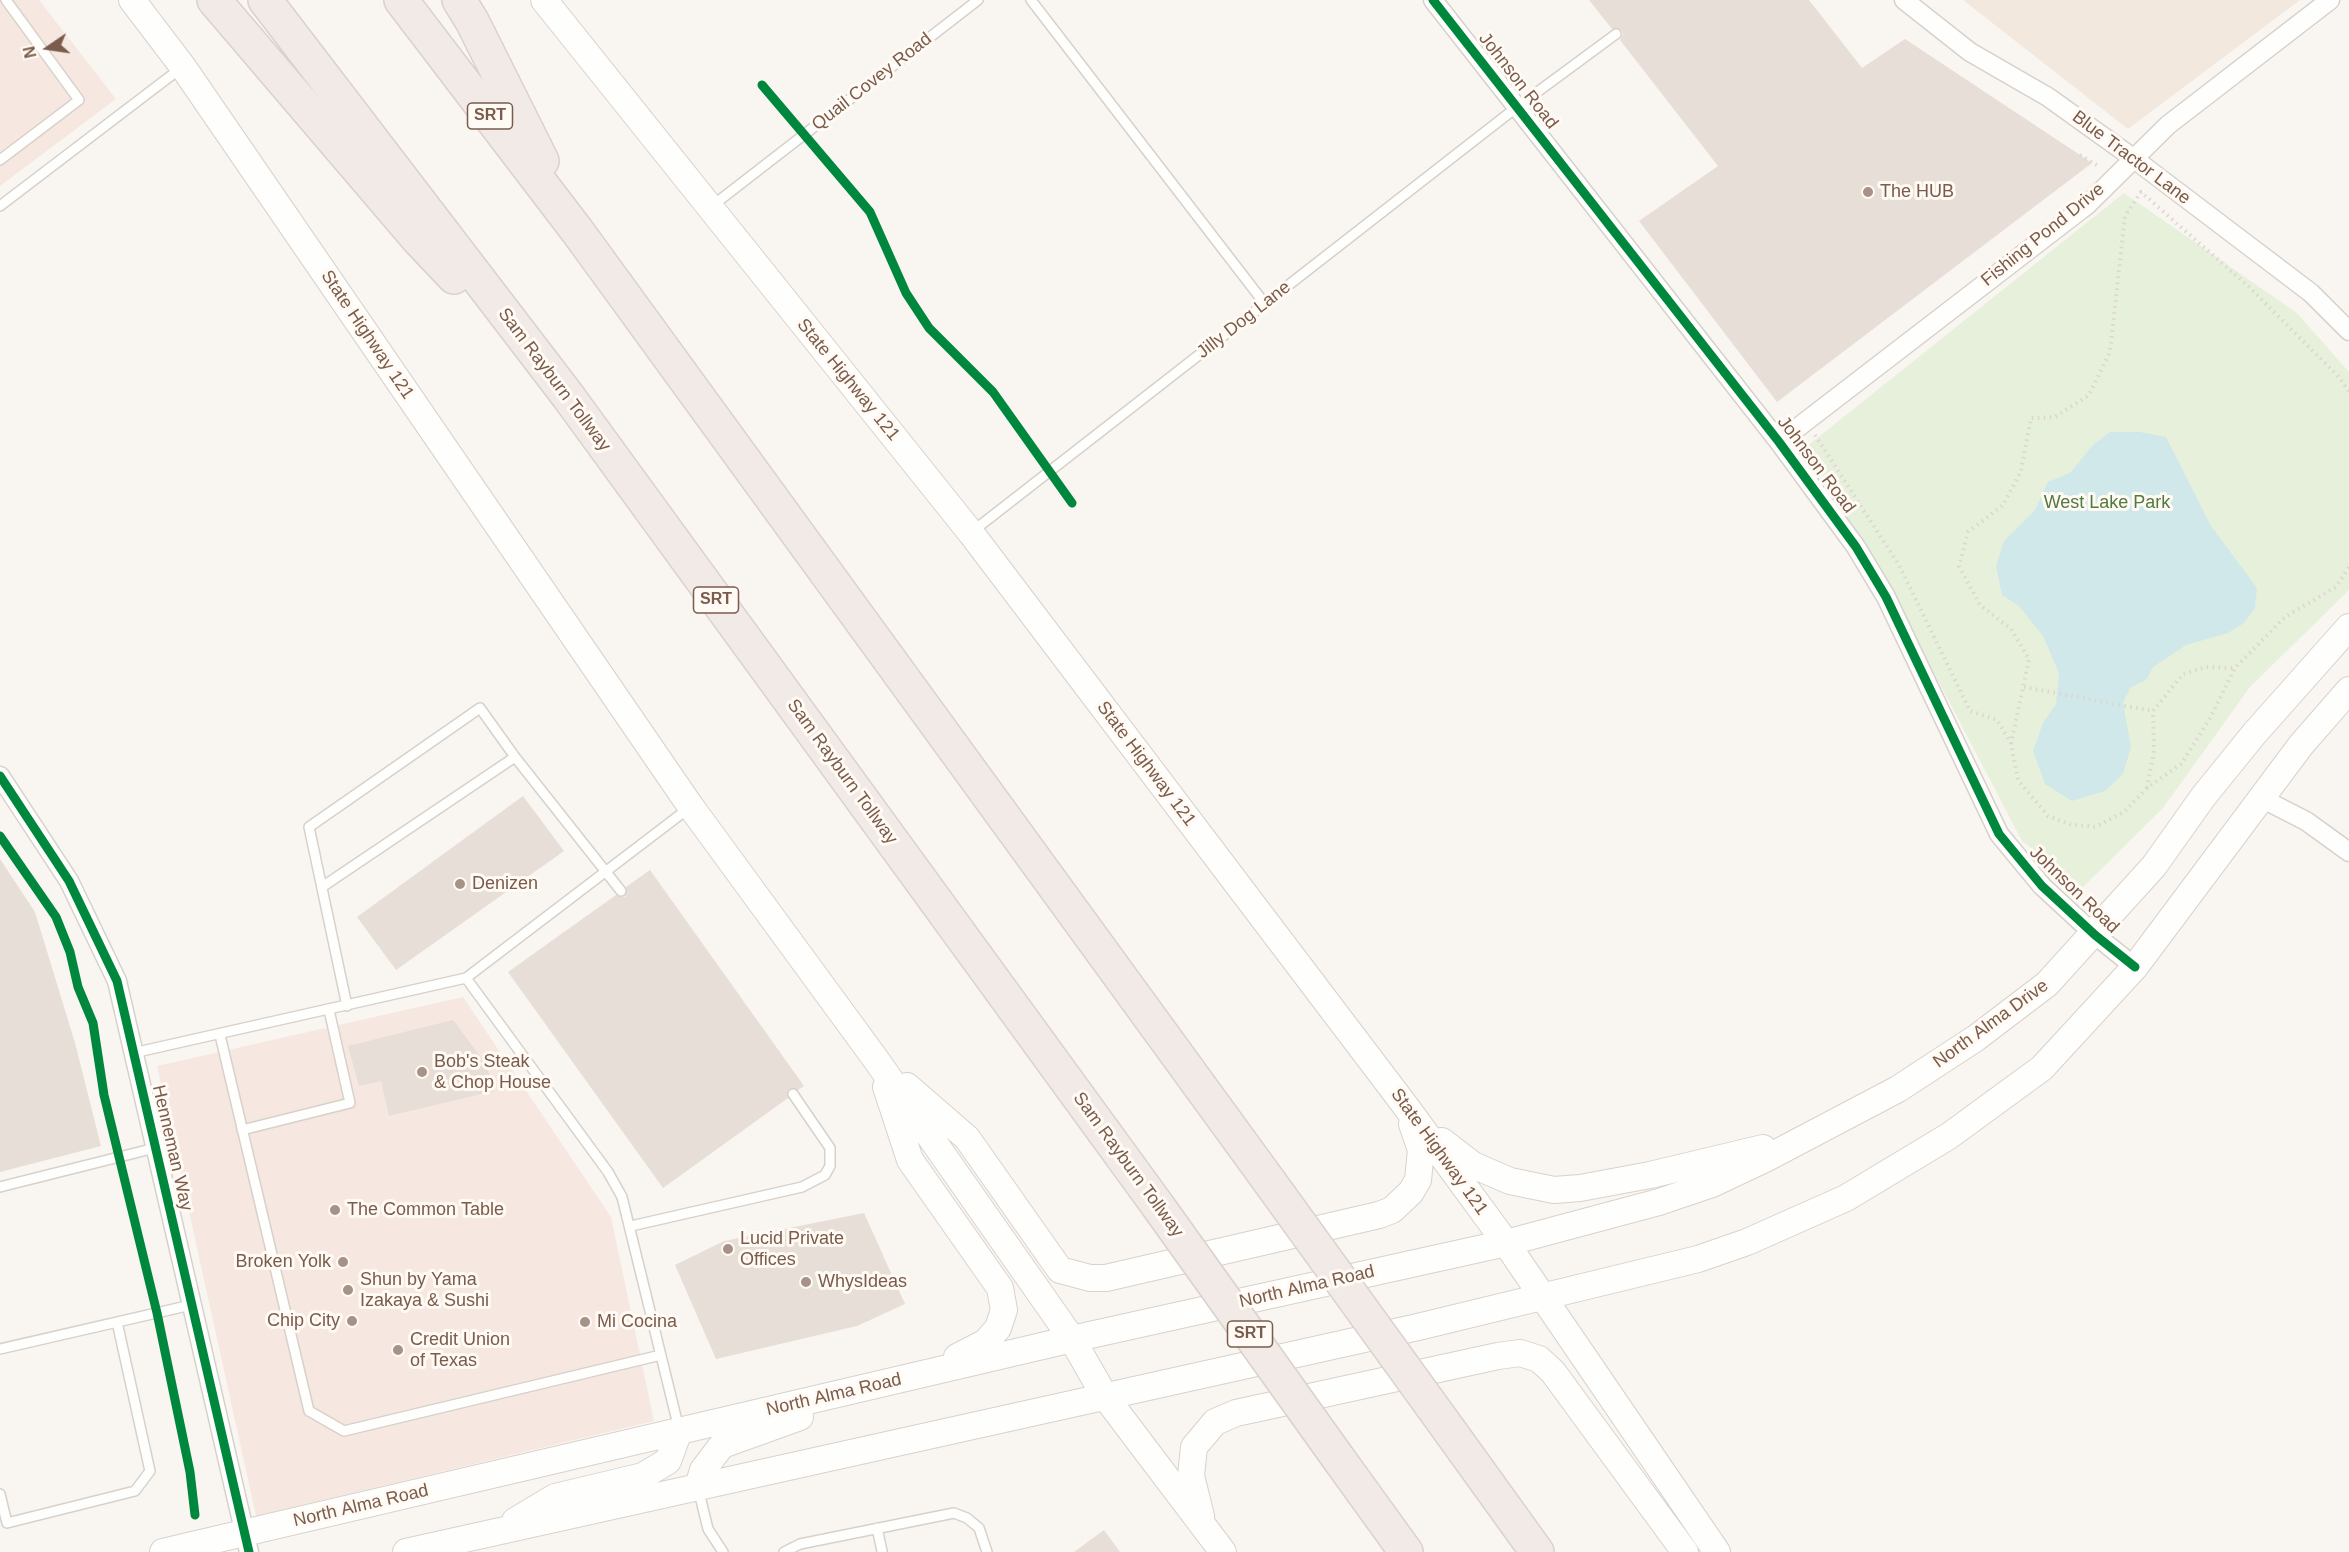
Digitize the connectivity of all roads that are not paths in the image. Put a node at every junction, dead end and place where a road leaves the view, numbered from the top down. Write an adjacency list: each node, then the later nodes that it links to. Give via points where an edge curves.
1 (6, 0): 17 (lane, via 79,100)
2 (132, 0): 14 (main road, State Highway 121)
3 (214, 0): 23 (highway, via 418,240)
4 (265, 0): 23 (highway, Sam Rayburn Tollway / SRT)
5 (401, 0): 20 (highway, SRT)
6 (459, 0): 20 (highway)
7 (544, 0): 19 (main road, State Highway 121)
8 (978, 0): 19 (lane, Quail Covey Road)
9 (1031, 0): 21 (lane)
10 (1433, 0): 15 (street, Johnson Road)
11 (1904, 0): 16 (street, Blue Tractor Lane, via 1970,52 2048,97)
12 (2330, 0): 16 (street, Fishing Pond Drive, via 2168,126)
13 (1616, 34): 15 (lane, Jilly Dog Lane)
14 (183, 67): 18 (lane); 31 (main road, State Highway 121)
15 (1517, 107): 21 (lane, Jilly Dog Lane); 24 (street, Johnson Road)
16 (2133, 158): 22 (street, Blue Tractor Lane, via 2311,293); 24 (street, Fishing Pond Drive, via 2087,205)
17 (0, 160)
18 (0, 206)
19 (710, 208): 25 (main road, State Highway 121)
20 (578, 232): 77 (highway, SRT, bridge)
21 (1265, 304): 25 (lane, Jilly Dog Lane)
22 (2349, 331)
23 (568, 396): 76 (highway, Sam Rayburn Tollway / SRT, bridge)
24 (1779, 442): 36 (street, Johnson Road, via 1834,514 1880,588 1999,834 2042,886)
25 (971, 533): 45 (main road, State Highway 121)
26 (2349, 627): 36 (main road, North Alma Drive, via 2257,730 2154,866)
27 (2349, 690): 30 (main road)
28 (515, 756): 33 (lane); 34 (lane); 34 (lane, via 480,708 309,827)
29 (0, 776): 42 (street, Henneman Way, via 69,881 117,981)
30 (2261, 798): 32 (street, via 2306,821); 37 (main road)
31 (691, 807): 33 (lane); 43 (main road, State Highway 121)
32 (2349, 852)
33 (606, 871): 35 (lane); 38 (lane)
34 (322, 887): 39 (lane)
35 (621, 891)
36 (2095, 935): 37 (street, Johnson Road); 47 (main road, North Alma Drive, via 2047,984 1976,1038 1898,1089)
37 (2135, 967): 52 (main road, via 2042,1068 1949,1136 1846,1198 1747,1242 1698,1258)
38 (465, 978): 39 (lane); 50 (lane, via 608,1172 622,1197)
39 (347, 1006): 40 (lane)
40 (329, 1010): 41 (lane); 46 (lane, via 350,1103)
41 (220, 1035): 42 (lane); 46 (lane)
42 (133, 1053): 48 (street, Henneman Way)
43 (877, 1061): 45 (main road, via 967,1138 1060,1270 1090,1278 1106,1278 1392,1210 1411,1192 1420,1168 1421,1150); 55 (main road, State Highway 121); 58 (main road, via 910,1160 1000,1287 1004,1310 998,1328 986,1342)
44 (793, 1094): 50 (lane, via 830,1148 830,1166 825,1175 802,1187)
45 (1407, 1108): 47 (main road, via 1473,1165 1510,1181 1554,1190 1650,1175); 51 (main road, State Highway 121)
46 (242, 1130): 57 (lane, via 309,1411 344,1431)
47 (1806, 1138): 51 (main road, North Alma Drive, via 1712,1184 1678,1196)
48 (155, 1148): 49 (lane); 53 (street, Henneman Way)
49 (0, 1187)
50 (631, 1226): 57 (lane)
51 (1506, 1243): 52 (main road, State Highway 121); 55 (main road, North Alma Road)
52 (1540, 1296): 59 (main road, via 1418,1327); 79 (main road, State Highway 121)
53 (191, 1305): 54 (lane); 68 (street, Henneman Way)
54 (117, 1322): 56 (lane); 64 (lane, via 150,1471 135,1491)
55 (1072, 1339): 58 (main road, North Alma Road); 59 (main road, State Highway 121)
56 (0, 1349)
57 (661, 1355): 61 (lane)
58 (922, 1374): 60 (main road, North Alma Road)
59 (1104, 1395): 62 (main road); 65 (main road, State Highway 121)
60 (812, 1400): 61 (main road, North Alma Road); 62 (main road, via 805,1414 791,1422 722,1445 703,1470)
61 (679, 1431): 67 (main road, via 668,1461 643,1476 555,1497); 68 (main road, North Alma Road)
62 (698, 1487): 67 (main road); 72 (lane, via 708,1529)
63 (0, 1494): 64 (lane)
64 (3, 1523)
65 (1203, 1524): 75 (main road, State Highway 121); 78 (main road, via 1191,1476 1194,1447 1215,1422 1236,1413 1520,1353 1539,1359 1553,1372)
66 (877, 1528): 69 (lane); 73 (lane, via 800,1544); 74 (lane, via 954,1514 968,1518 979,1528)
67 (498, 1532): 71 (main road)
68 (247, 1542): 70 (main road, North Alma Road)
69 (882, 1551)
70 (163, 1552)
71 (406, 1552)
72 (723, 1552)
73 (784, 1552)
74 (987, 1552)
75 (1223, 1552)
76 (1406, 1552)
77 (1537, 1552)
78 (1685, 1552)
79 (1717, 1552)

